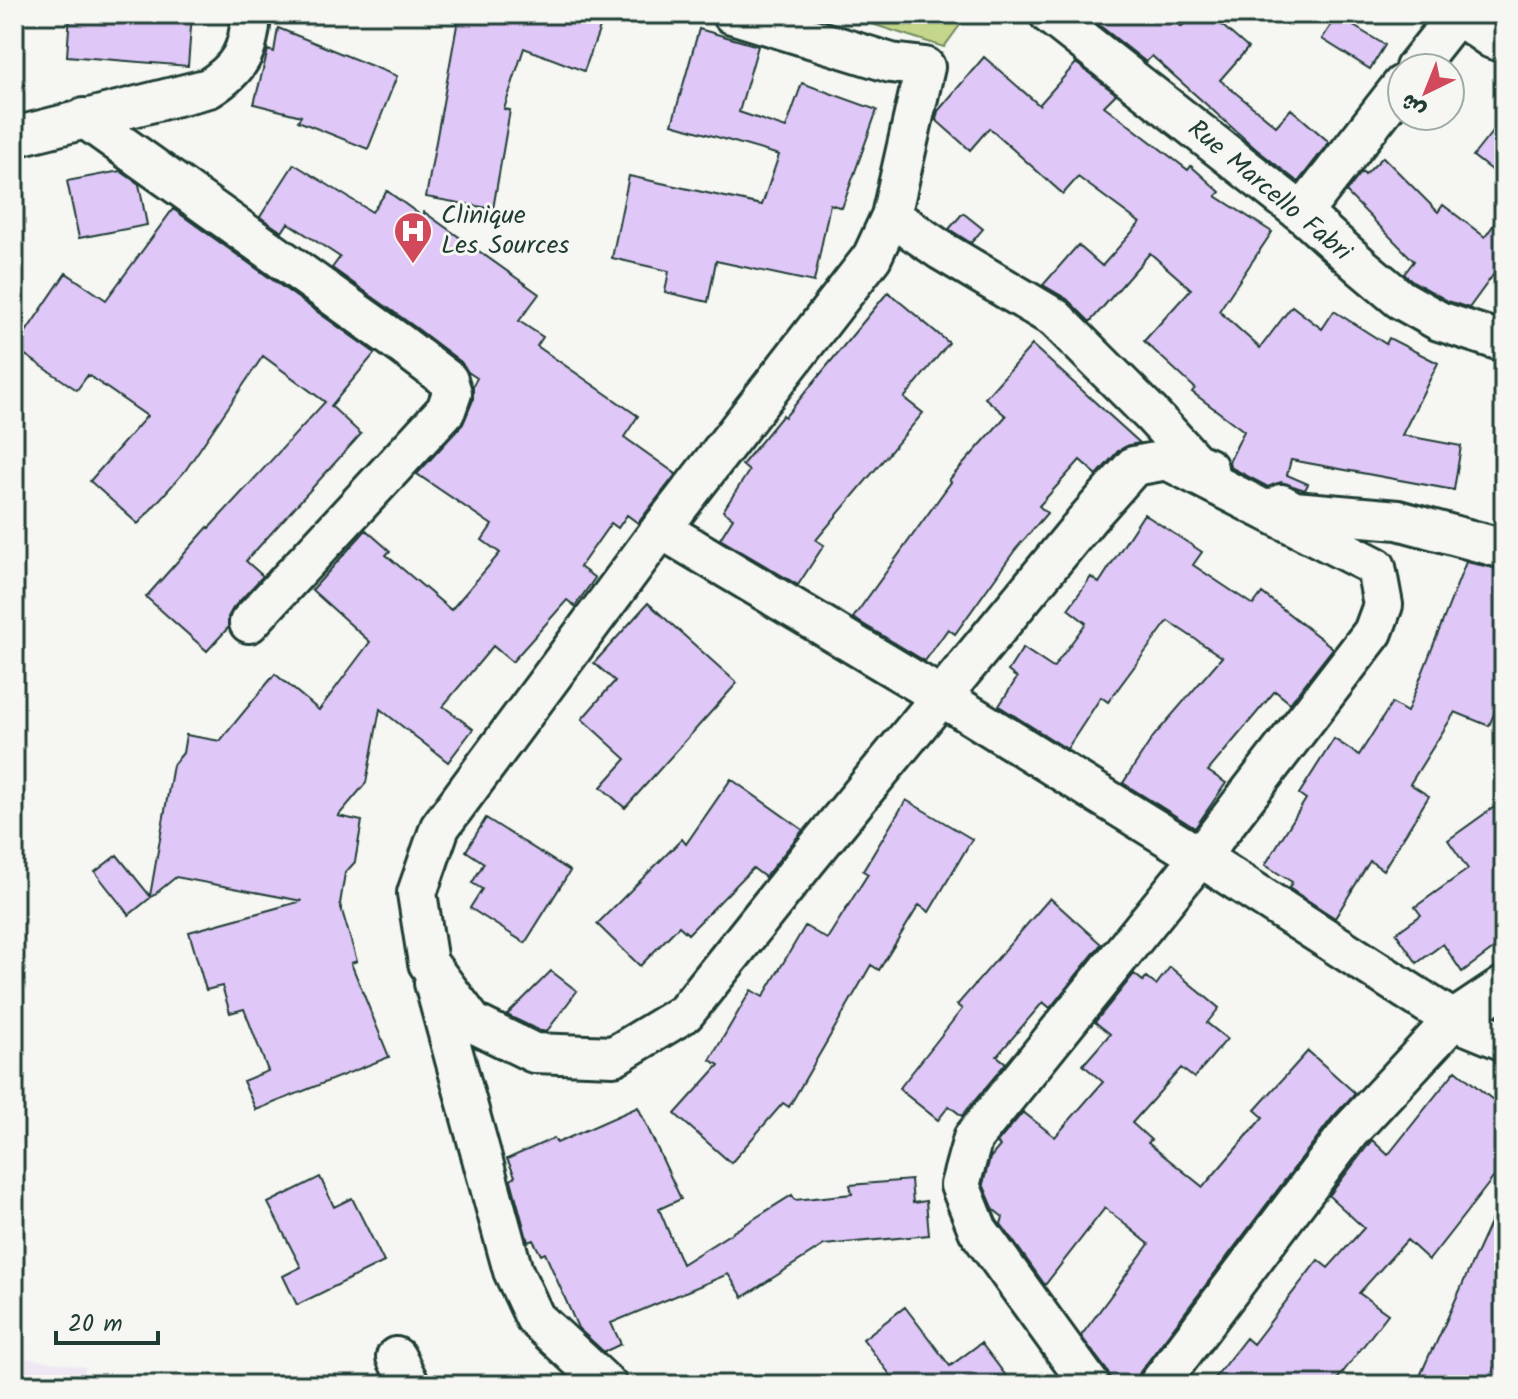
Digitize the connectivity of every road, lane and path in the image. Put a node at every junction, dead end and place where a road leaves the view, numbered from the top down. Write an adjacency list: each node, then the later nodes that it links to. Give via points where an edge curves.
1 (251, 14): 8 (street, via 237,65 209,88)
2 (732, 14): 11 (street, via 891,63 925,67)
3 (1049, 14): 10 (street, Rue Marcello Fabri)
4 (1456, 14): 5 (street); 6 (street)
5 (1504, 43)
6 (1427, 52)
7 (1386, 105): 10 (street)
8 (84, 118): 9 (street); 15 (street, via 448,380 452,393 446,410)
9 (14, 137)
10 (1302, 213): 12 (street, Rue Marcello Fabri, via 1400,299 1439,321)
11 (891, 216): 13 (street, via 872,257); 14 (street, via 1055,318 1195,462 1294,511 1398,520)
12 (1504, 342)
13 (661, 529): 16 (street); 18 (street, via 440,827 417,893)
14 (1504, 549)
15 (249, 623)
16 (942, 697): 17 (street); 17 (street, via 1134,466 1167,460 1376,567 1383,605 1373,632); 18 (street, via 685,1013 614,1056 534,1053 473,1023)
17 (1200, 857): 20 (street); 23 (street, via 973,1138 960,1185 978,1230)
18 (428, 963): 22 (street, via 513,1271 535,1318)
19 (1504, 986): 20 (street)
20 (1453, 1020): 21 (street); 24 (street, via 1350,1131)
21 (1504, 1041)
22 (607, 1385)
23 (1090, 1385)
24 (1158, 1385)

